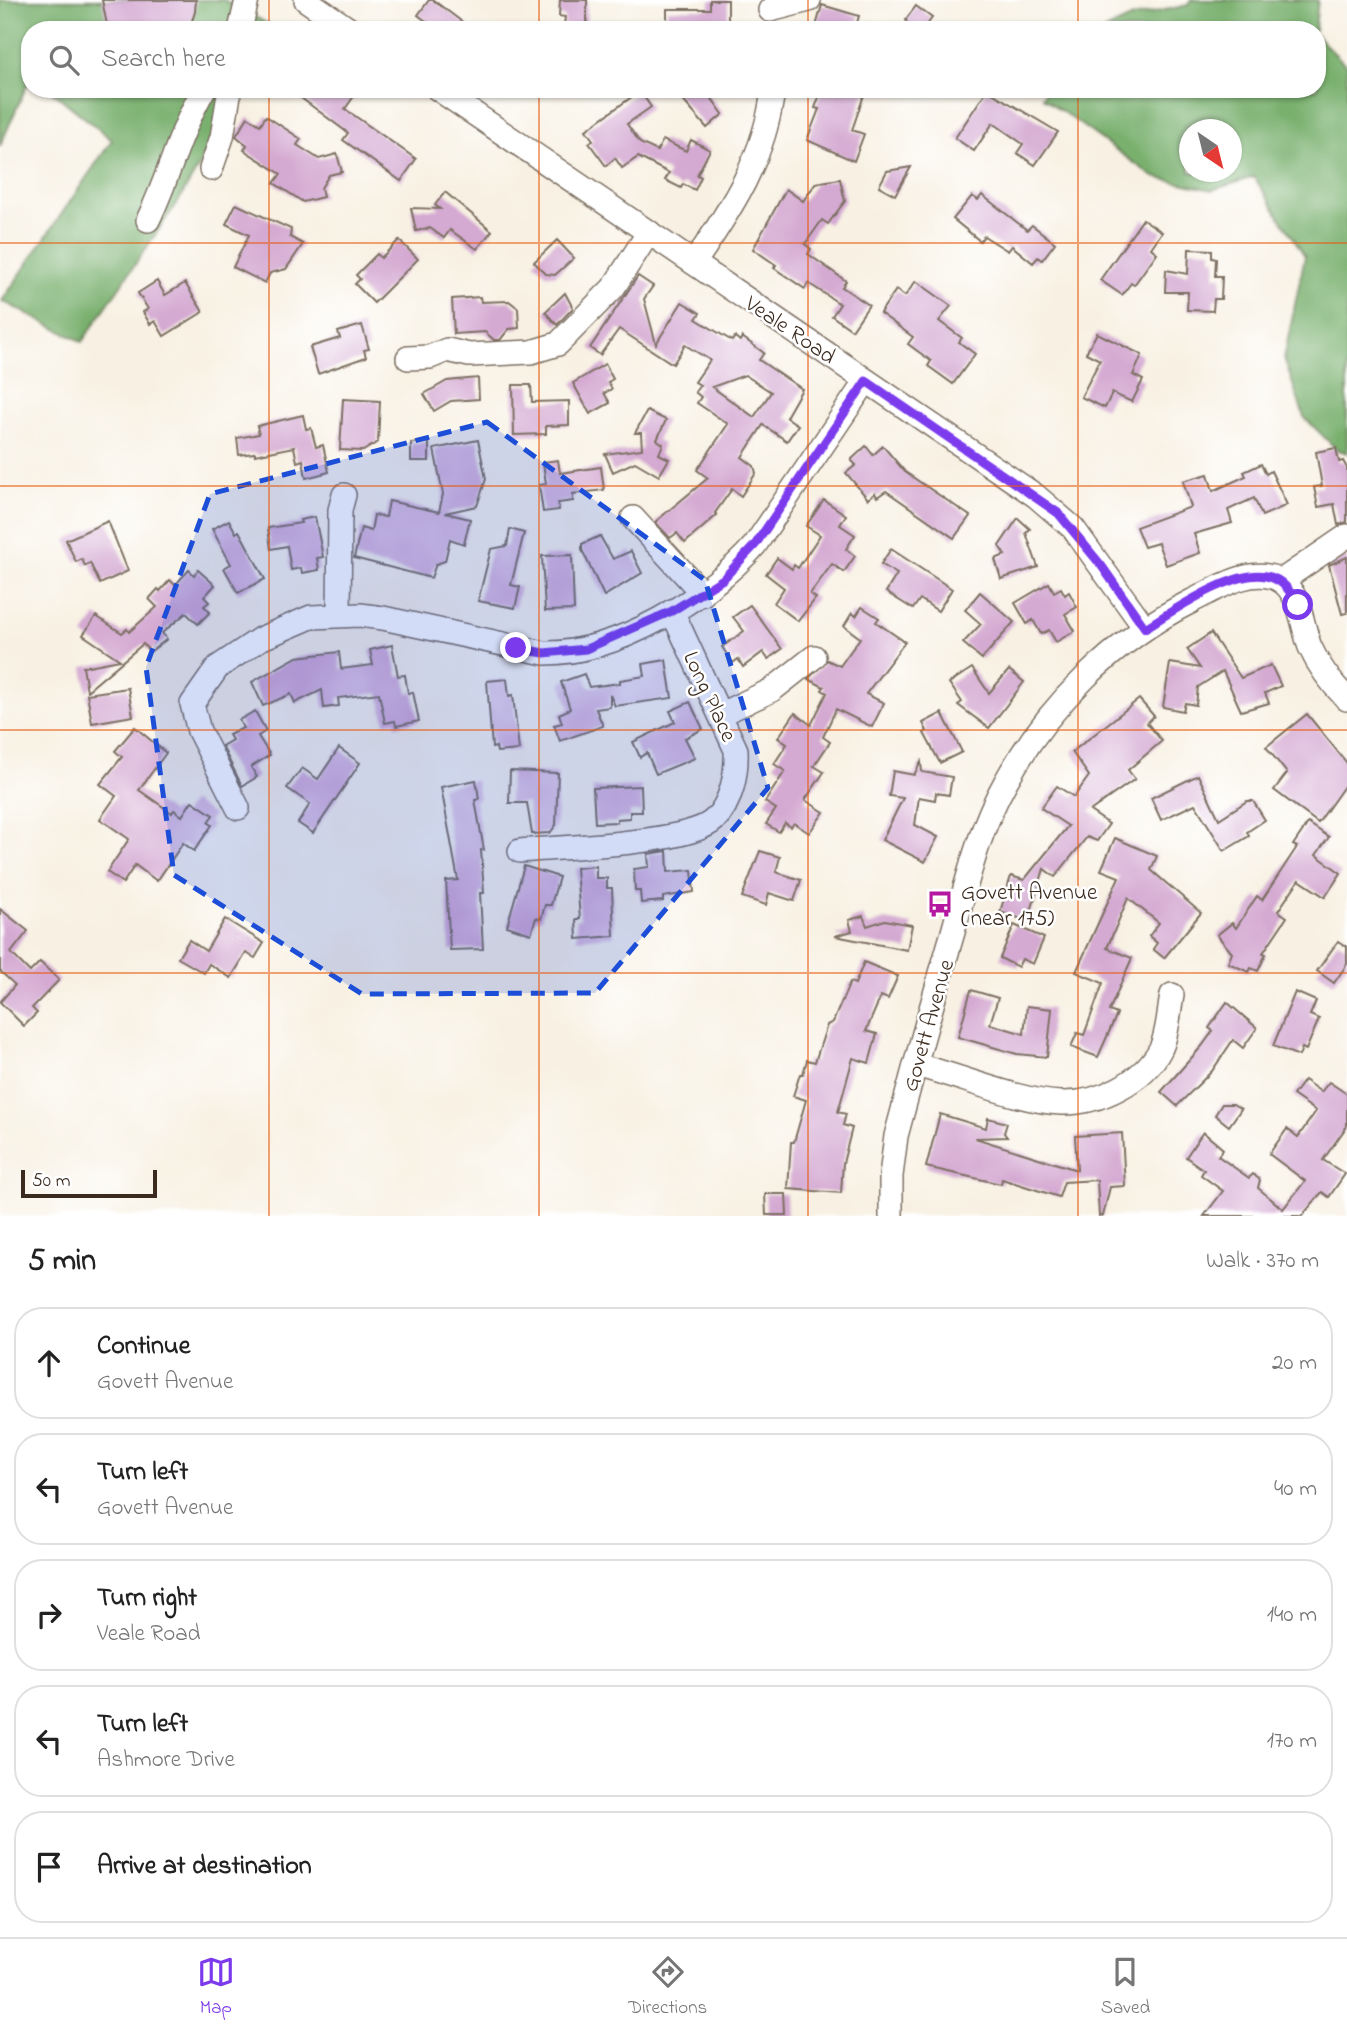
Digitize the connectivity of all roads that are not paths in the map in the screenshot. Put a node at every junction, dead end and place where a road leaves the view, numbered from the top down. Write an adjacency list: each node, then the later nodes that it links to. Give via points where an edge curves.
1 (247, 0): 5 (street)
2 (306, 0): 6 (street)
3 (809, 0): 4 (street)
4 (771, 13)
5 (242, 21)
6 (337, 21)
7 (199, 98): 12 (street)
8 (228, 98): 11 (street)
9 (451, 98): 13 (street, Veale Road)
10 (772, 98): 14 (street, via 766,131 744,186)
11 (211, 169)
12 (148, 220)
13 (649, 232): 14 (street, Veale Road); 15 (street, via 613,288 558,344 531,352 470,355 447,350)
14 (694, 263): 16 (street, Veale Road)
15 (408, 358)
16 (866, 381): 21 (street, via 755,545); 24 (street, Veale Road, via 1058,513)
17 (344, 495): 23 (street)
18 (634, 518): 21 (street)
19 (1347, 536): 20 (street)
20 (1281, 581): 24 (street, Govett Avenue, via 1265,575 1248,576); 26 (street, via 1298,605 1322,670)
21 (703, 594): 22 (street)
22 (672, 611): 23 (street, via 606,642 568,653 516,648 383,618); 27 (street, Long Place)
23 (339, 615): 28 (street, via 311,617 260,639 218,667 192,704 198,731)
24 (1145, 628): 31 (street, Govett Avenue, via 1060,703 1004,783 970,871)
25 (814, 657): 27 (street, via 772,690)
26 (1347, 699)
27 (721, 713): 29 (street, Long Place, via 736,750 737,769 714,820 671,838)
28 (238, 808)
29 (520, 851)
30 (1172, 995): 31 (street, via 1161,1047 1148,1066 1130,1082 1088,1099 1062,1103 1039,1099)
31 (915, 1065): 32 (street, Govett Avenue, via 896,1136)
32 (891, 1216)

